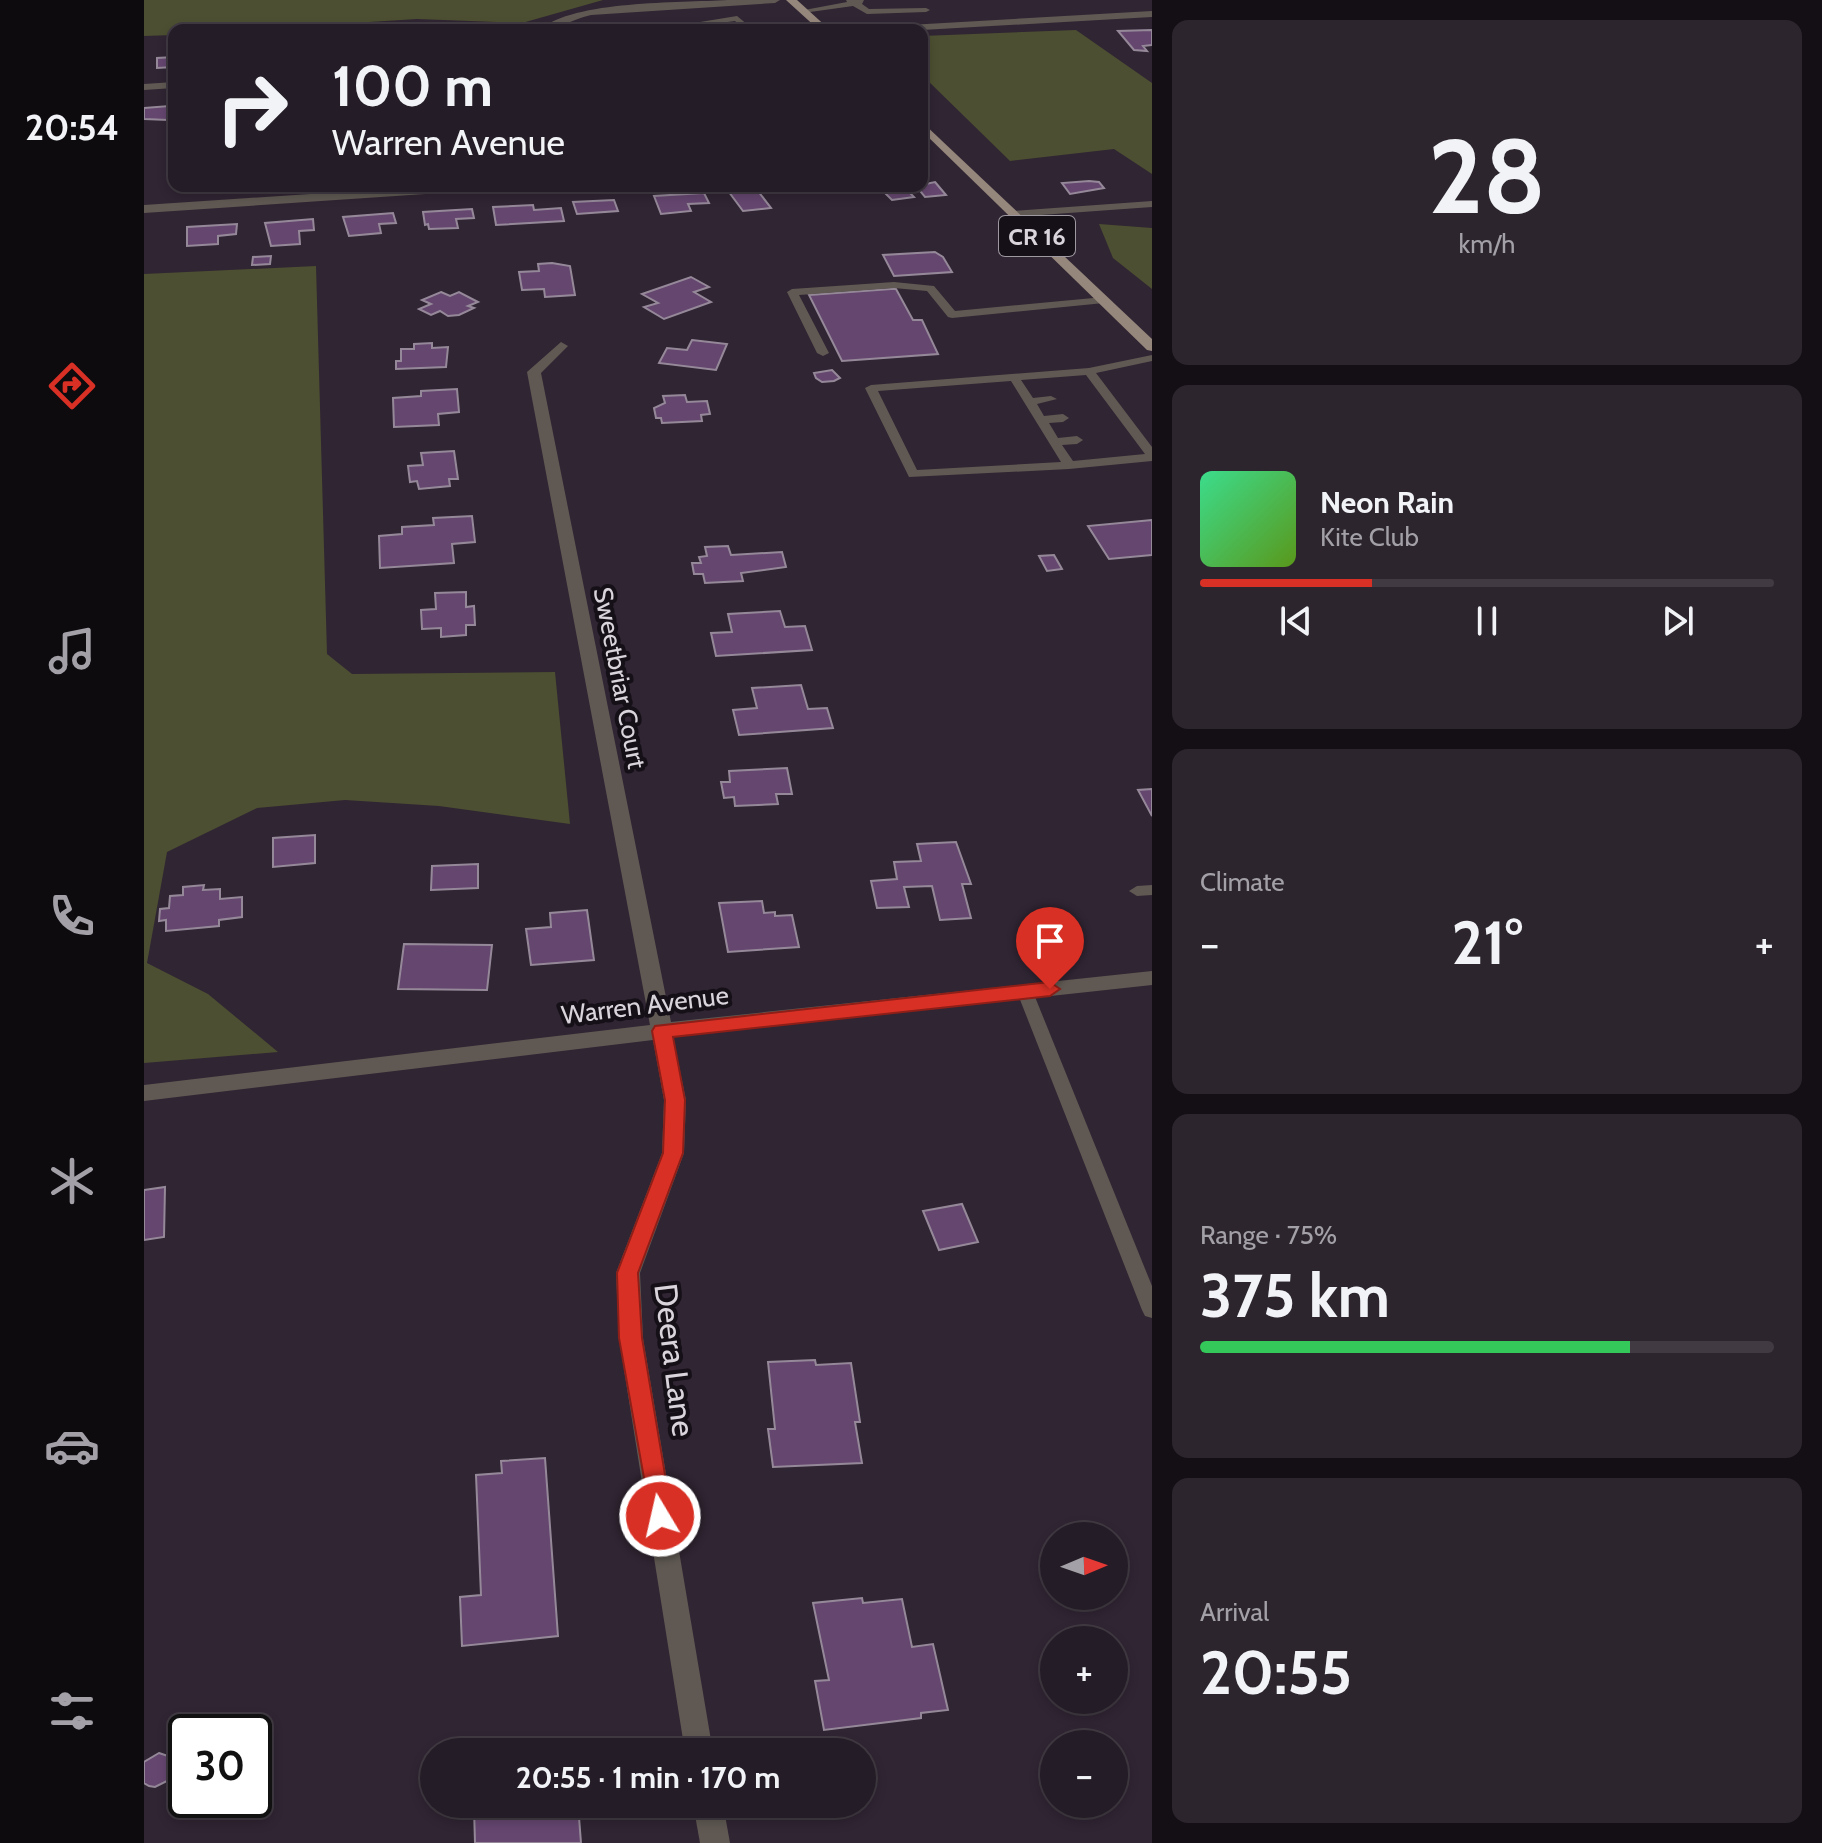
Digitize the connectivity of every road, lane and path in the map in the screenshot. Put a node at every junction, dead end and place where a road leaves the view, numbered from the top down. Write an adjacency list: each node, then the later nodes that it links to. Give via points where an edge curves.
1 (775, 0): 9 (street, via 591,12)
2 (791, 0): 6 (main road)
3 (918, 0): 5 (lane)
4 (854, 1): 5 (lane, via 867,12); 6 (lane)
5 (926, 10): 12 (lane)
6 (803, 11): 11 (main road)
7 (1152, 14): 12 (street)
8 (698, 23): 10 (lane, via 737,18)
9 (554, 24)
10 (744, 24)
11 (818, 24)
12 (940, 26): 13 (street)
13 (928, 27)
14 (168, 85): 15 (street)
15 (144, 87)
16 (928, 137): 20 (main road, CR 16)
17 (396, 192): 19 (street)
18 (1152, 204): 20 (lane)
19 (144, 209)
20 (1014, 214): 21 (main road, CR 16)
21 (1104, 300): 23 (main road, CR 16); 24 (lane, via 952,315 930,288 894,285 792,292)
22 (561, 346): 42 (street, Sweetbriar Court, via 534,372)
23 (1152, 347)
24 (823, 353)
25 (1152, 358): 26 (lane)
26 (1089, 371): 27 (lane); 30 (lane, via 1099,395)
27 (1014, 377): 29 (lane); 39 (lane, via 871,388 913,474)
28 (1051, 399): 29 (lane)
29 (1030, 402): 33 (lane)
30 (1120, 413): 31 (lane); 34 (lane)
31 (1106, 414)
32 (1063, 418): 33 (lane)
33 (1041, 420): 37 (lane)
34 (1137, 435): 35 (lane); 38 (lane)
35 (1120, 436)
36 (1077, 440): 37 (lane)
37 (1055, 442): 39 (lane)
38 (1152, 456): 39 (lane)
39 (1069, 465)
40 (1152, 978): 41 (street, Warren Avenue)
41 (1025, 992): 42 (street, Warren Avenue); 44 (lane)
42 (662, 1031): 43 (street, Warren Avenue); 45 (street, Deera Lane, via 675,1100 673,1153 628,1273 631,1338)
43 (144, 1093)
44 (1152, 1310)
45 (697, 1738)
46 (711, 1818): 47 (street)
47 (715, 1843)

